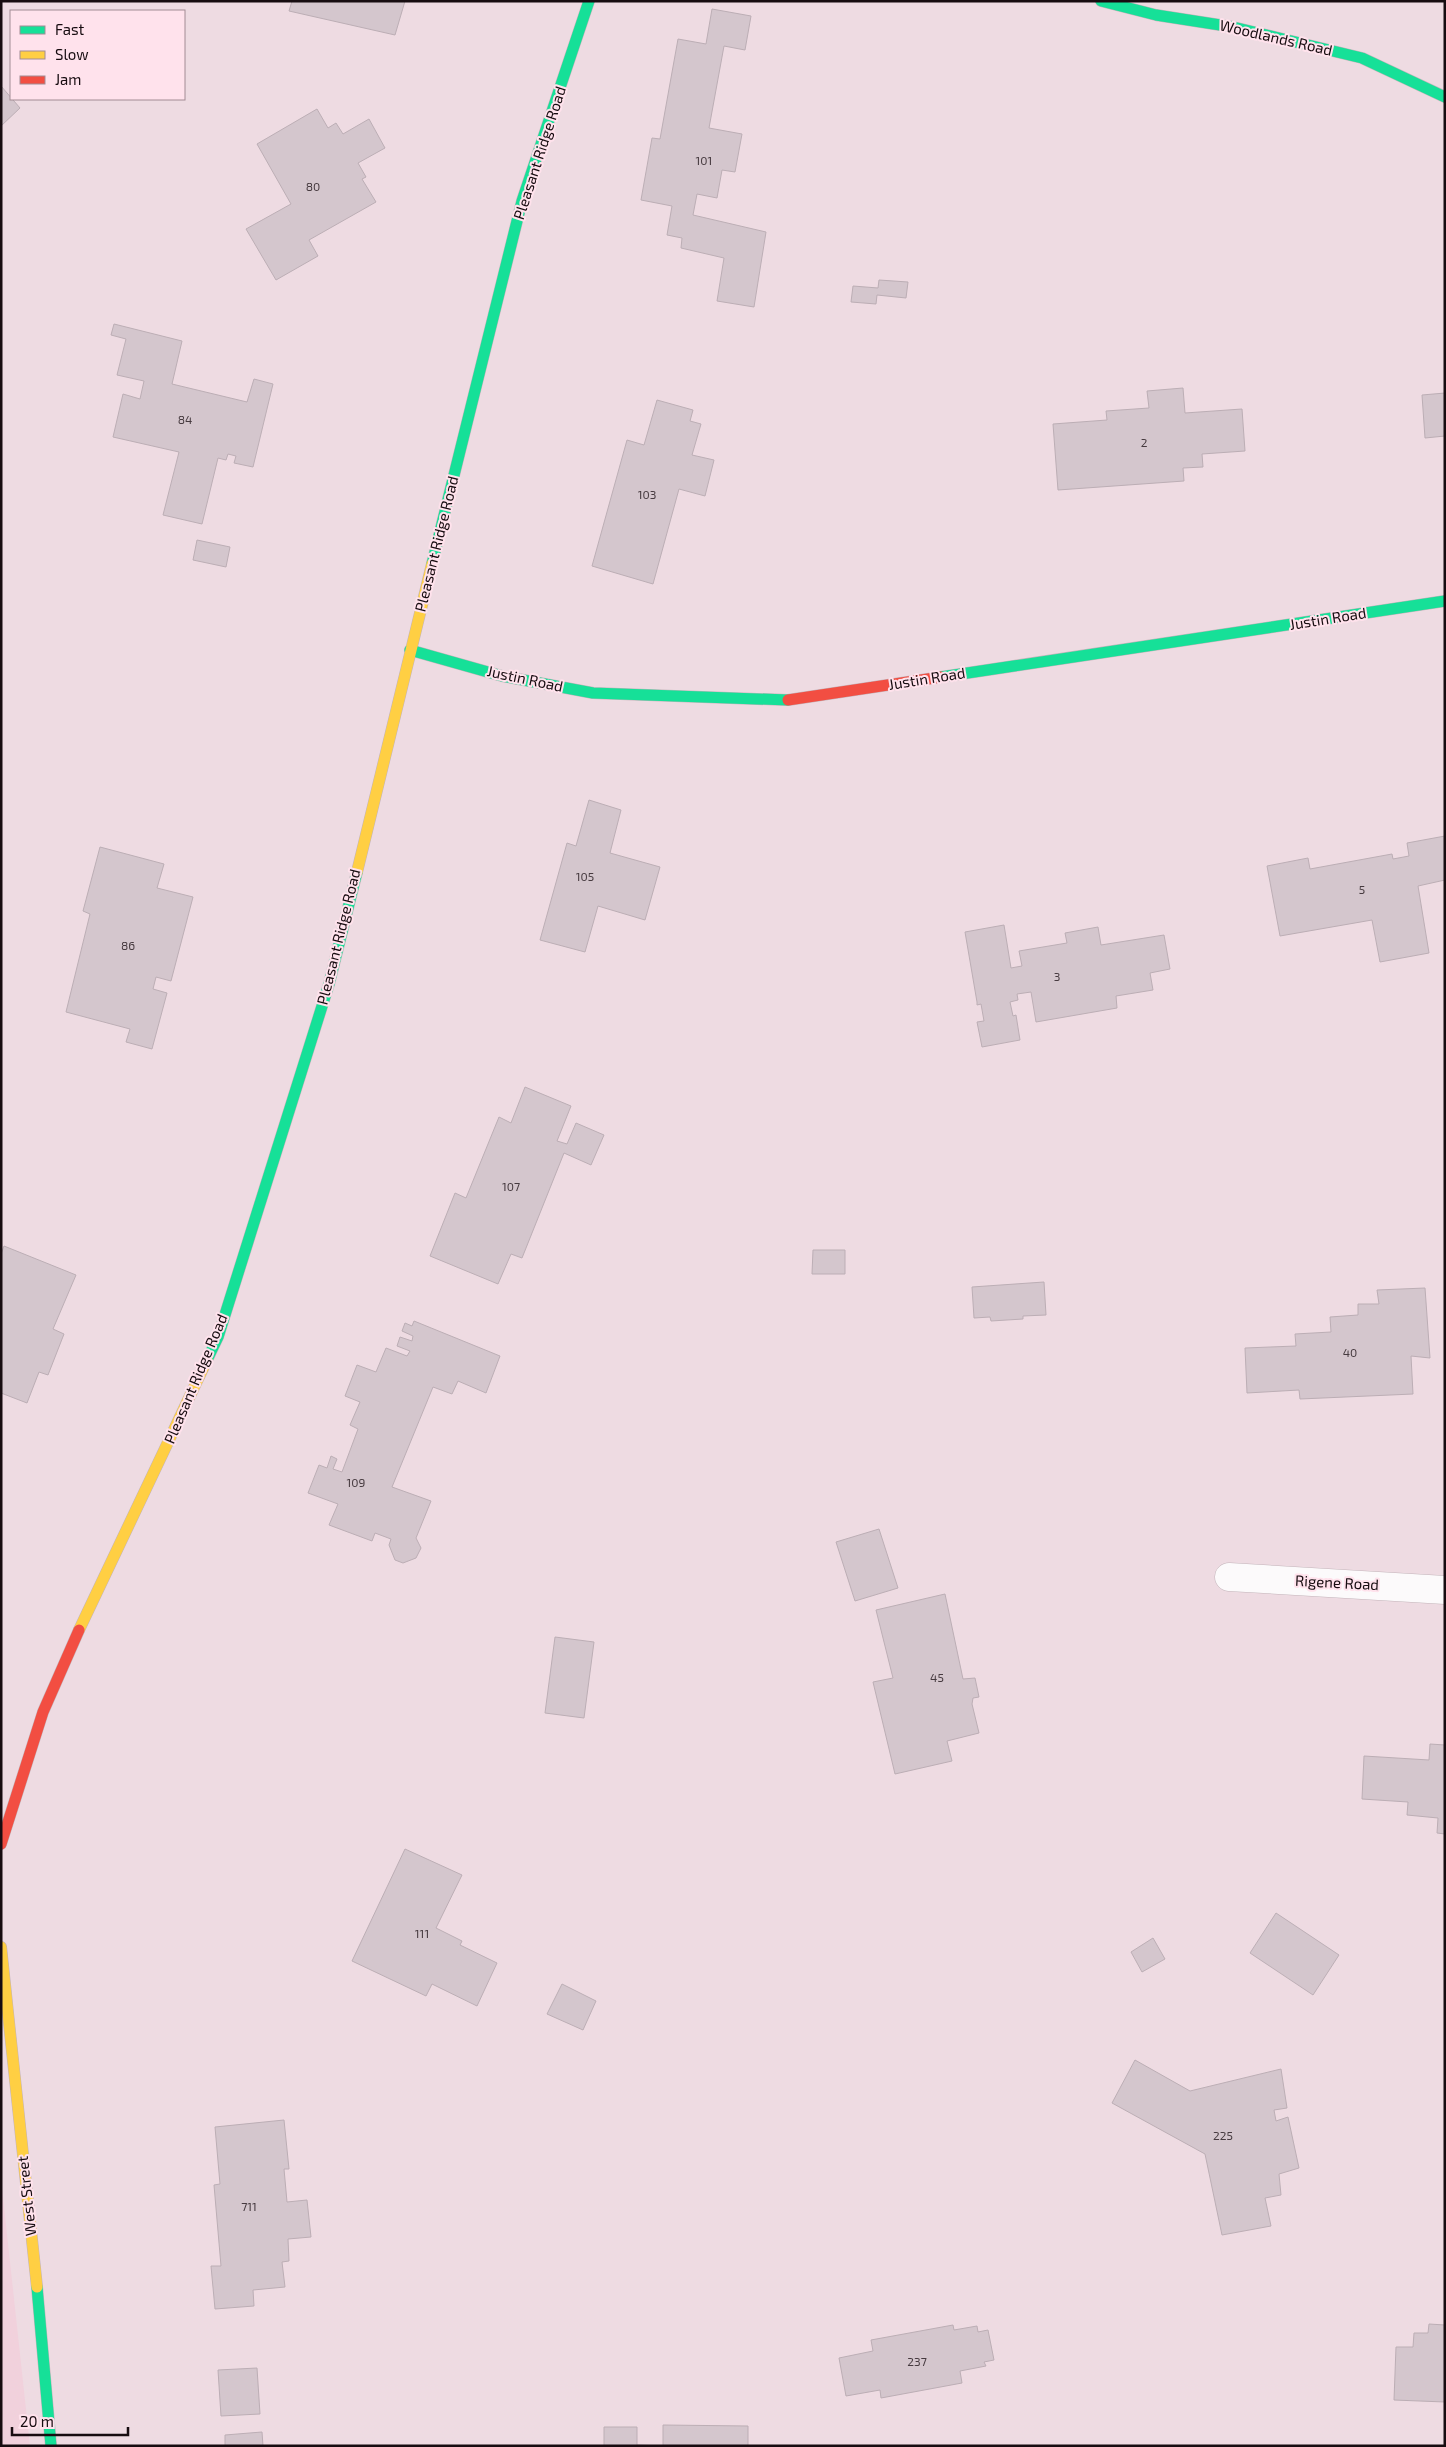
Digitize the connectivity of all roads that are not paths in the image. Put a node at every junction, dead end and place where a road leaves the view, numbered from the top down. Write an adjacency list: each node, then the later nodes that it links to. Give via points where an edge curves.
1 (589, 1): 5 (street, Pleasant Ridge Road, via 522,200)
2 (1101, 1): 3 (street, Woodlands Road, via 1156,15 1232,27 1362,58)
3 (1445, 97)
4 (1445, 601): 5 (street, Justin Road, via 783,701 593,693 502,676)
5 (410, 650): 8 (street, Pleasant Ridge Road, via 329,984 218,1336 97,1590 43,1712)
6 (1229, 1577): 7 (street, Rigene Road)
7 (1445, 1590)
8 (1, 1844)
9 (1, 1947): 10 (street, West Street)
10 (51, 2446)

